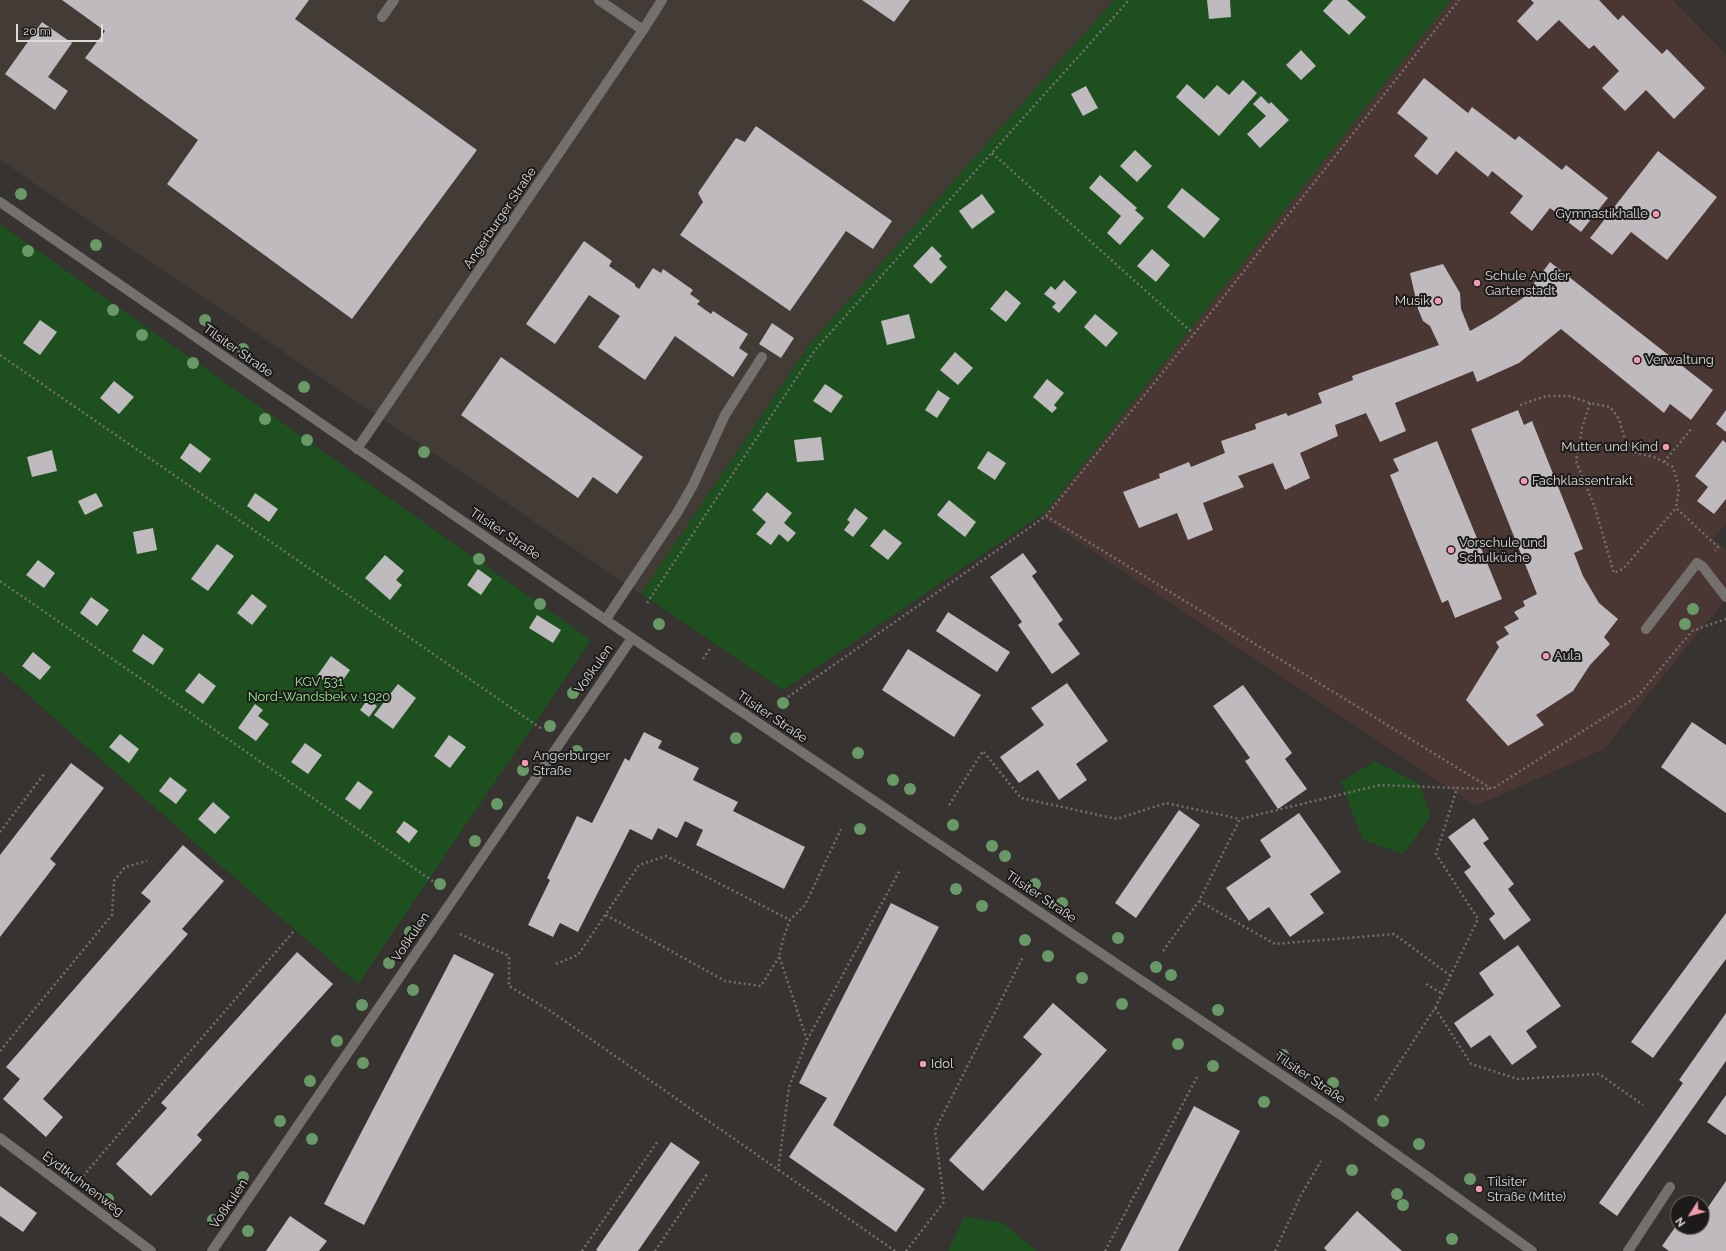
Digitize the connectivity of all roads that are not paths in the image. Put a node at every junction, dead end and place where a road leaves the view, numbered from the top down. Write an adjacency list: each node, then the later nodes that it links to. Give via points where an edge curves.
1 (394, 0): 4 (street)
2 (599, 0): 5 (street)
3 (662, 0): 5 (street, Angerburger Straße)
4 (382, 17)
5 (643, 30): 8 (street, Angerburger Straße)
6 (0, 202): 8 (street, Tilsiter Straße)
7 (762, 357): 10 (street, via 725,415 677,513)
8 (357, 449): 10 (street, Tilsiter Straße)
9 (1726, 597): 11 (street, via 1697,563)
10 (606, 619): 12 (street, Tilsiter Straße)
11 (1646, 629)
12 (632, 638): 16 (street, Voßkulen); 17 (street, Tilsiter Straße, via 1335,1110)
13 (0, 1138): 15 (street, Eydtkuhnenweg)
14 (1670, 1188): 18 (street)
15 (151, 1251)
16 (212, 1251)
17 (1532, 1251)
18 (1628, 1251)

